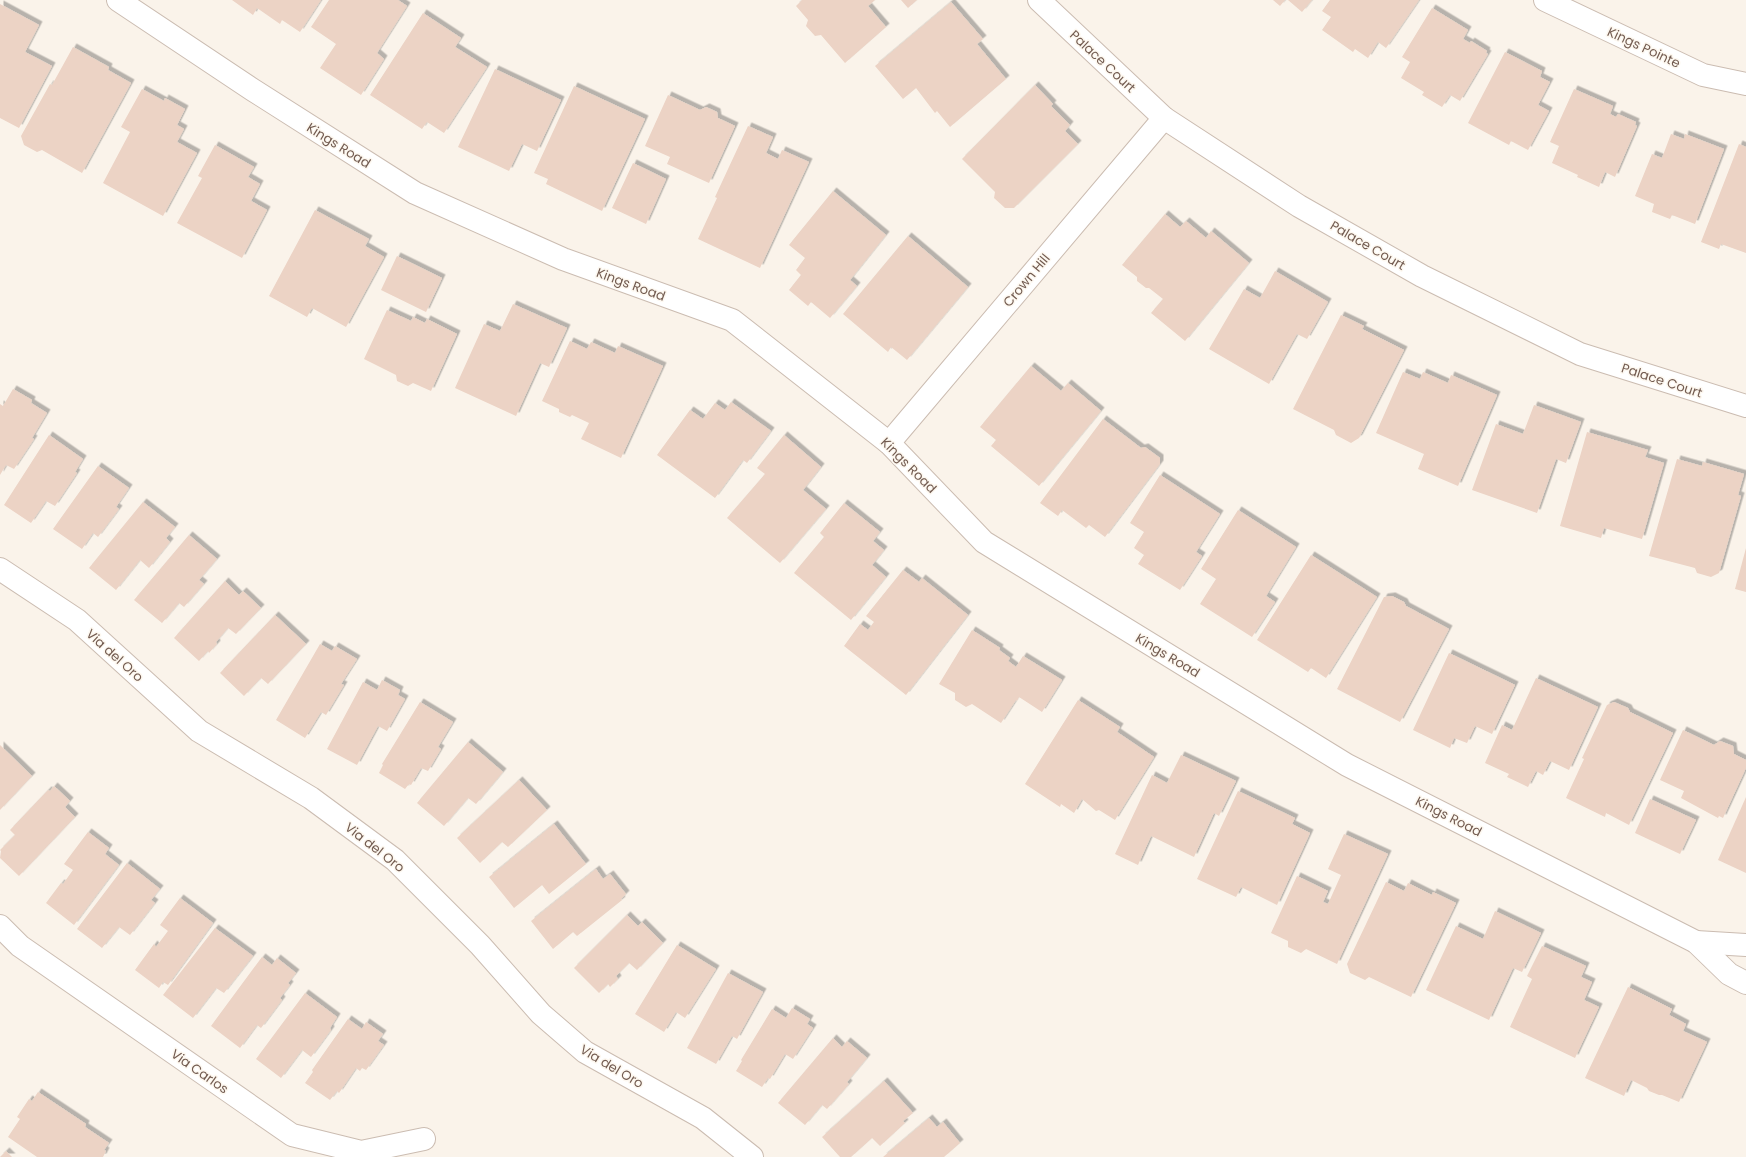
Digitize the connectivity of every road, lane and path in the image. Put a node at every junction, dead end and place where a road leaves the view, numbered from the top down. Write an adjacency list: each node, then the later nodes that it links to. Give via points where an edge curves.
1 (118, 0): 7 (street, Kings Road, via 252,90 415,193 563,259 732,320)
2 (1039, 0): 5 (street, Palace Court)
3 (1545, 0): 4 (street, Kings Pointe, via 1703,75)
4 (1746, 84)
5 (1164, 118): 6 (street, Palace Court, via 1299,206 1422,276 1580,354); 7 (street, Crown Hill)
6 (1746, 406)
7 (889, 443): 10 (street, Kings Road, via 984,542 1347,765)
8 (0, 569): 14 (street, Via del Oro, via 76,620 199,731 311,798 395,860 480,945 541,1014 585,1052 703,1118)
9 (0, 926): 13 (street, Via Carlos, via 20,946 292,1135 361,1152)
10 (1696, 942): 11 (street, Kings Road); 12 (street, Kings Road, via 1729,974)
11 (1746, 946)
12 (1746, 983)
13 (424, 1139)
14 (752, 1157)

